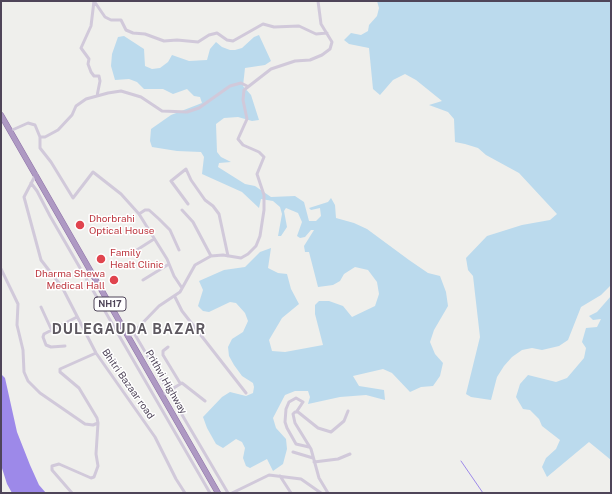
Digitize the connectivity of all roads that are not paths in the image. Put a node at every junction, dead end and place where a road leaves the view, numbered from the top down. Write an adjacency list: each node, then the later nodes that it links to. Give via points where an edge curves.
1 (94, 1): 3 (street, via 105,17 121,20 126,30 164,42 198,42 213,33 233,41 263,24 274,27 299,26 316,34); 5 (street, via 91,26 81,48 89,59 89,68 94,76 99,76)
2 (318, 1): 3 (street, via 321,24)
3 (327, 33): 4 (street, via 332,45 322,55 310,60 278,65)
4 (247, 86): 5 (street, via 241,83 230,86 200,108 187,112 162,111 141,97 121,91); 18 (street, via 243,95 247,119 238,139 241,144 264,156 257,174 264,195 264,210 260,236 253,250 241,258)
5 (97, 96): 8 (street, via 86,99 76,106 72,115 58,130)
6 (1, 115): 7 (highway, Prithvi Highway / NH17)
7 (10, 131): 8 (street, via 28,123 35,125); 9 (highway, Prithvi Highway / NH17)
8 (40, 137): 13 (street, via 40,148 73,198 93,172 121,194)
9 (36, 174): 10 (street, Bhitri Bazaar road); 28 (highway, Prithvi Highway / NH17)
10 (31, 183): 25 (street, Bhitri Bazaar road, via 24,197 40,256 62,287); 48 (street)
11 (188, 204): 18 (street, via 171,181 186,169 205,200 219,214)
12 (182, 210): 17 (street, via 194,222)
13 (139, 214): 14 (street); 15 (street, via 149,210 159,219 170,230)
14 (154, 239): 16 (street); 19 (street)
15 (178, 250)
16 (129, 255)
17 (211, 256): 18 (street); 22 (street, via 195,265)
18 (228, 256)
19 (169, 264): 21 (street); 22 (street)
20 (1, 269): 39 (street, via 18,304 17,325 23,350 25,376 40,393 85,424 93,426)
21 (143, 280)
22 (182, 288): 23 (street)
23 (175, 297): 27 (street, via 159,306); 34 (street, via 182,311)
24 (41, 307): 26 (street)
25 (77, 317): 26 (street); 31 (street, Bhitri Bazaar road)
26 (52, 331): 29 (street, via 43,337 46,344 51,347)
27 (134, 333): 28 (street); 33 (street)
28 (129, 337): 35 (highway, Prithvi Highway / NH17)
29 (65, 346)
30 (168, 347): 32 (street, via 163,351 163,355)
31 (96, 353): 39 (street, via 60,369 60,372 79,388); 47 (street, Bhitri Bazaar road, via 155,437)
32 (180, 383): 33 (street); 36 (street)
33 (168, 391): 35 (street); 50 (street)
34 (246, 393)
35 (162, 395): 49 (highway, Prithvi Highway / NH17)
36 (205, 401)
37 (297, 411): 38 (street, via 318,428 331,432 344,421); 40 (street, via 293,418); 40 (street, via 303,402 296,398 289,402 286,409 287,428 296,444)
38 (348, 412)
39 (98, 423): 46 (street, via 98,466 94,477 59,464 52,466 52,470)
40 (309, 447): 43 (street)
41 (293, 452): 43 (street)
42 (350, 454): 44 (street, via 338,459)
43 (313, 458): 44 (street)
44 (314, 462): 54 (street, via 319,478)
45 (280, 476): 51 (street, via 270,475); 52 (street); 53 (street, via 301,479)
46 (72, 493)
47 (185, 493)
48 (210, 493)
49 (218, 493)
50 (228, 493)
51 (232, 493)
52 (291, 493)
53 (321, 493)
54 (328, 493)

